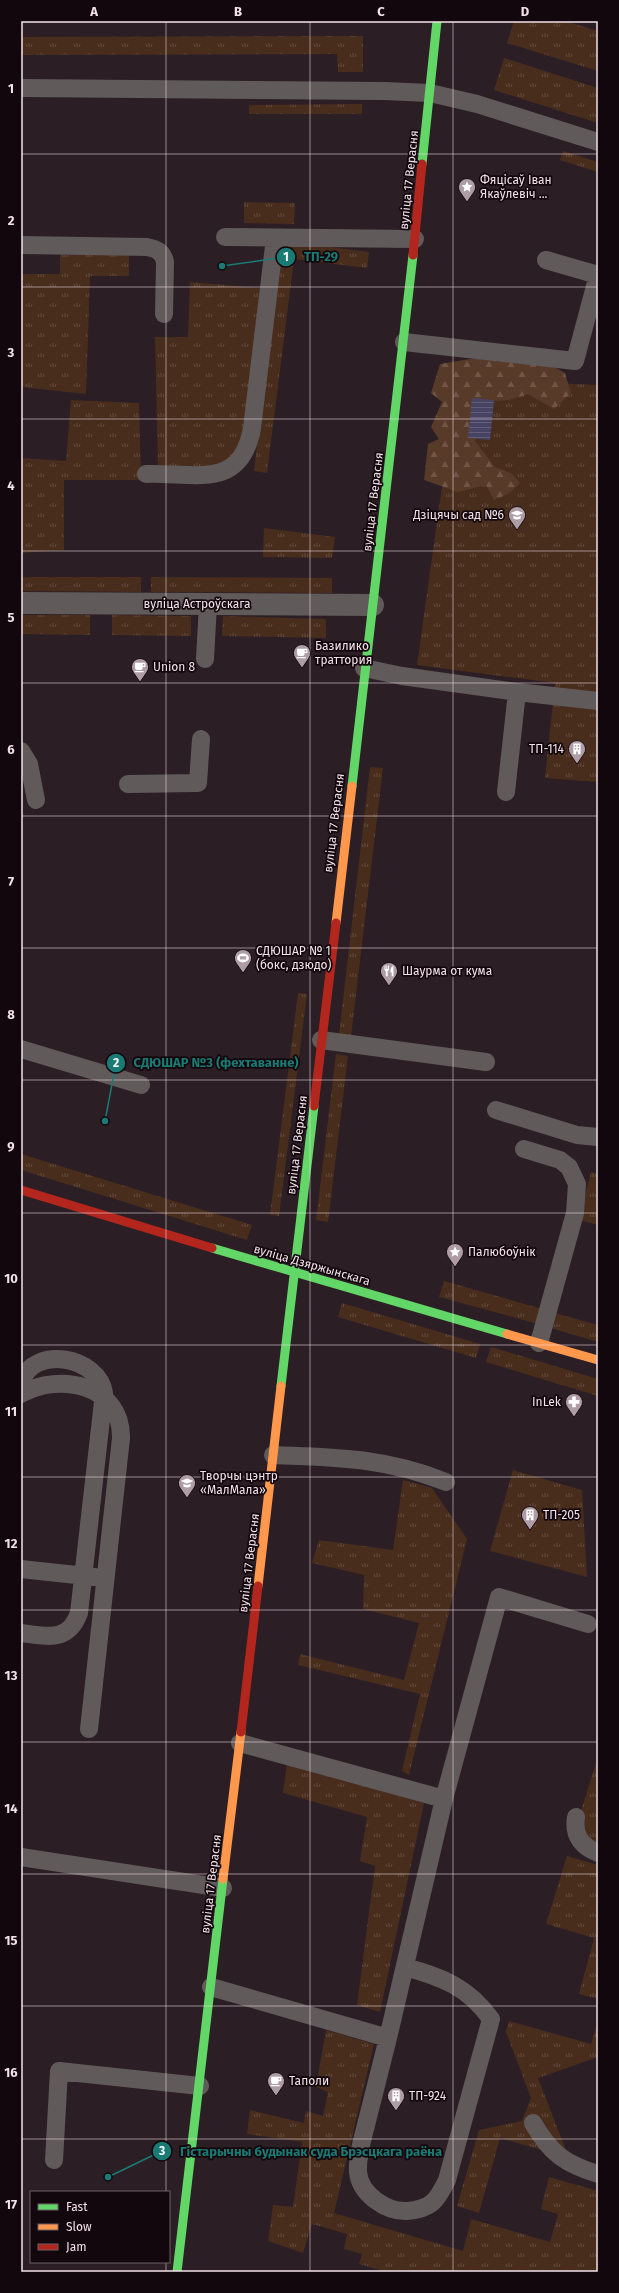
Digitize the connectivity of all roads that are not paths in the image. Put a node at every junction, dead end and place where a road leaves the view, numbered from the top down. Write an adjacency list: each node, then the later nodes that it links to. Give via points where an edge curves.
1 (437, 21): 3 (main road, вуліца 17 Верасня)
2 (21, 88): 3 (lane, via 384,90)
3 (430, 94): 4 (lane, via 477,104); 7 (main road, вуліца 17 Верасня)
4 (598, 142)
5 (225, 238): 6 (lane)
6 (275, 238): 7 (lane); 13 (lane, via 252,428 246,452 237,465 222,473)
7 (415, 239): 12 (main road, вуліца 17 Верасня)
8 (21, 245): 11 (lane, via 156,249 163,255 165,262)
9 (546, 260): 10 (lane)
10 (598, 275): 12 (lane, via 575,361)
11 (164, 314)
12 (404, 342): 16 (main road, вуліца 17 Верасня)
13 (146, 474)
14 (21, 603): 15 (street, вуліца Астроўскага)
15 (208, 604): 16 (street, вуліца Астроўскага); 17 (lane)
16 (373, 605): 18 (main road, вуліца 17 Верасня)
17 (205, 659)
18 (364, 668): 19 (lane, via 402,676); 26 (main road, вуліца 17 Верасня)
19 (517, 692): 20 (lane); 24 (lane)
20 (598, 701)
21 (201, 739): 23 (lane, via 198,783)
22 (21, 751): 25 (lane, via 29,764)
23 (128, 784)
24 (506, 792)
25 (36, 800)
26 (321, 1040): 28 (lane); 34 (main road, вуліца 17 Верасня)
27 (21, 1049): 29 (lane)
28 (486, 1062)
29 (141, 1085)
30 (496, 1110): 31 (lane, via 577,1135)
31 (598, 1137)
32 (524, 1149): 35 (lane, via 560,1160 568,1167 578,1184 575,1213)
33 (21, 1190): 34 (main road, вуліца Дзяржынскага)
34 (295, 1273): 35 (main road, вуліца Дзяржынскага); 39 (main road, вуліца 17 Верасня)
35 (539, 1343): 36 (main road, вуліца Дзяржынскага)
36 (598, 1360)
37 (21, 1382): 44 (lane, via 27,1371 40,1362 65,1360 81,1364 95,1373 104,1393 79,1613 71,1628 57,1636)
38 (21, 1394): 42 (lane, via 50,1384 82,1387 106,1398 117,1412 122,1428)
39 (273, 1455): 40 (lane, via 377,1462 412,1470); 46 (main road, вуліца 17 Верасня)
40 (446, 1482)
41 (21, 1569): 42 (lane)
42 (106, 1578): 45 (lane)
43 (588, 1624): 47 (lane, via 499,1597)
44 (21, 1633)
45 (89, 1729)
46 (240, 1743): 47 (lane); 51 (main road, вуліца 17 Верасня)
47 (444, 1799): 52 (lane)
48 (576, 1817): 49 (lane, via 578,1840 590,1850)
49 (598, 1852)
50 (21, 1857): 51 (lane)
51 (223, 1888): 53 (main road, вуліца 17 Верасня)
52 (405, 1967): 54 (lane); 54 (lane, via 437,1975 460,1989 482,2007 491,2020 447,2180 432,2204 420,2209 404,2211 378,2202 369,2195 358,2174 361,2147)
53 (211, 1987): 54 (lane); 55 (main road, вуліца 17 Верасня)
54 (388, 2038)
55 (200, 2086): 57 (lane, via 59,2071); 59 (main road, вуліца 17 Верасня)
56 (533, 2123): 58 (lane, via 550,2149 559,2157 580,2169)
57 (54, 2160)
58 (598, 2174)
59 (177, 2272)

